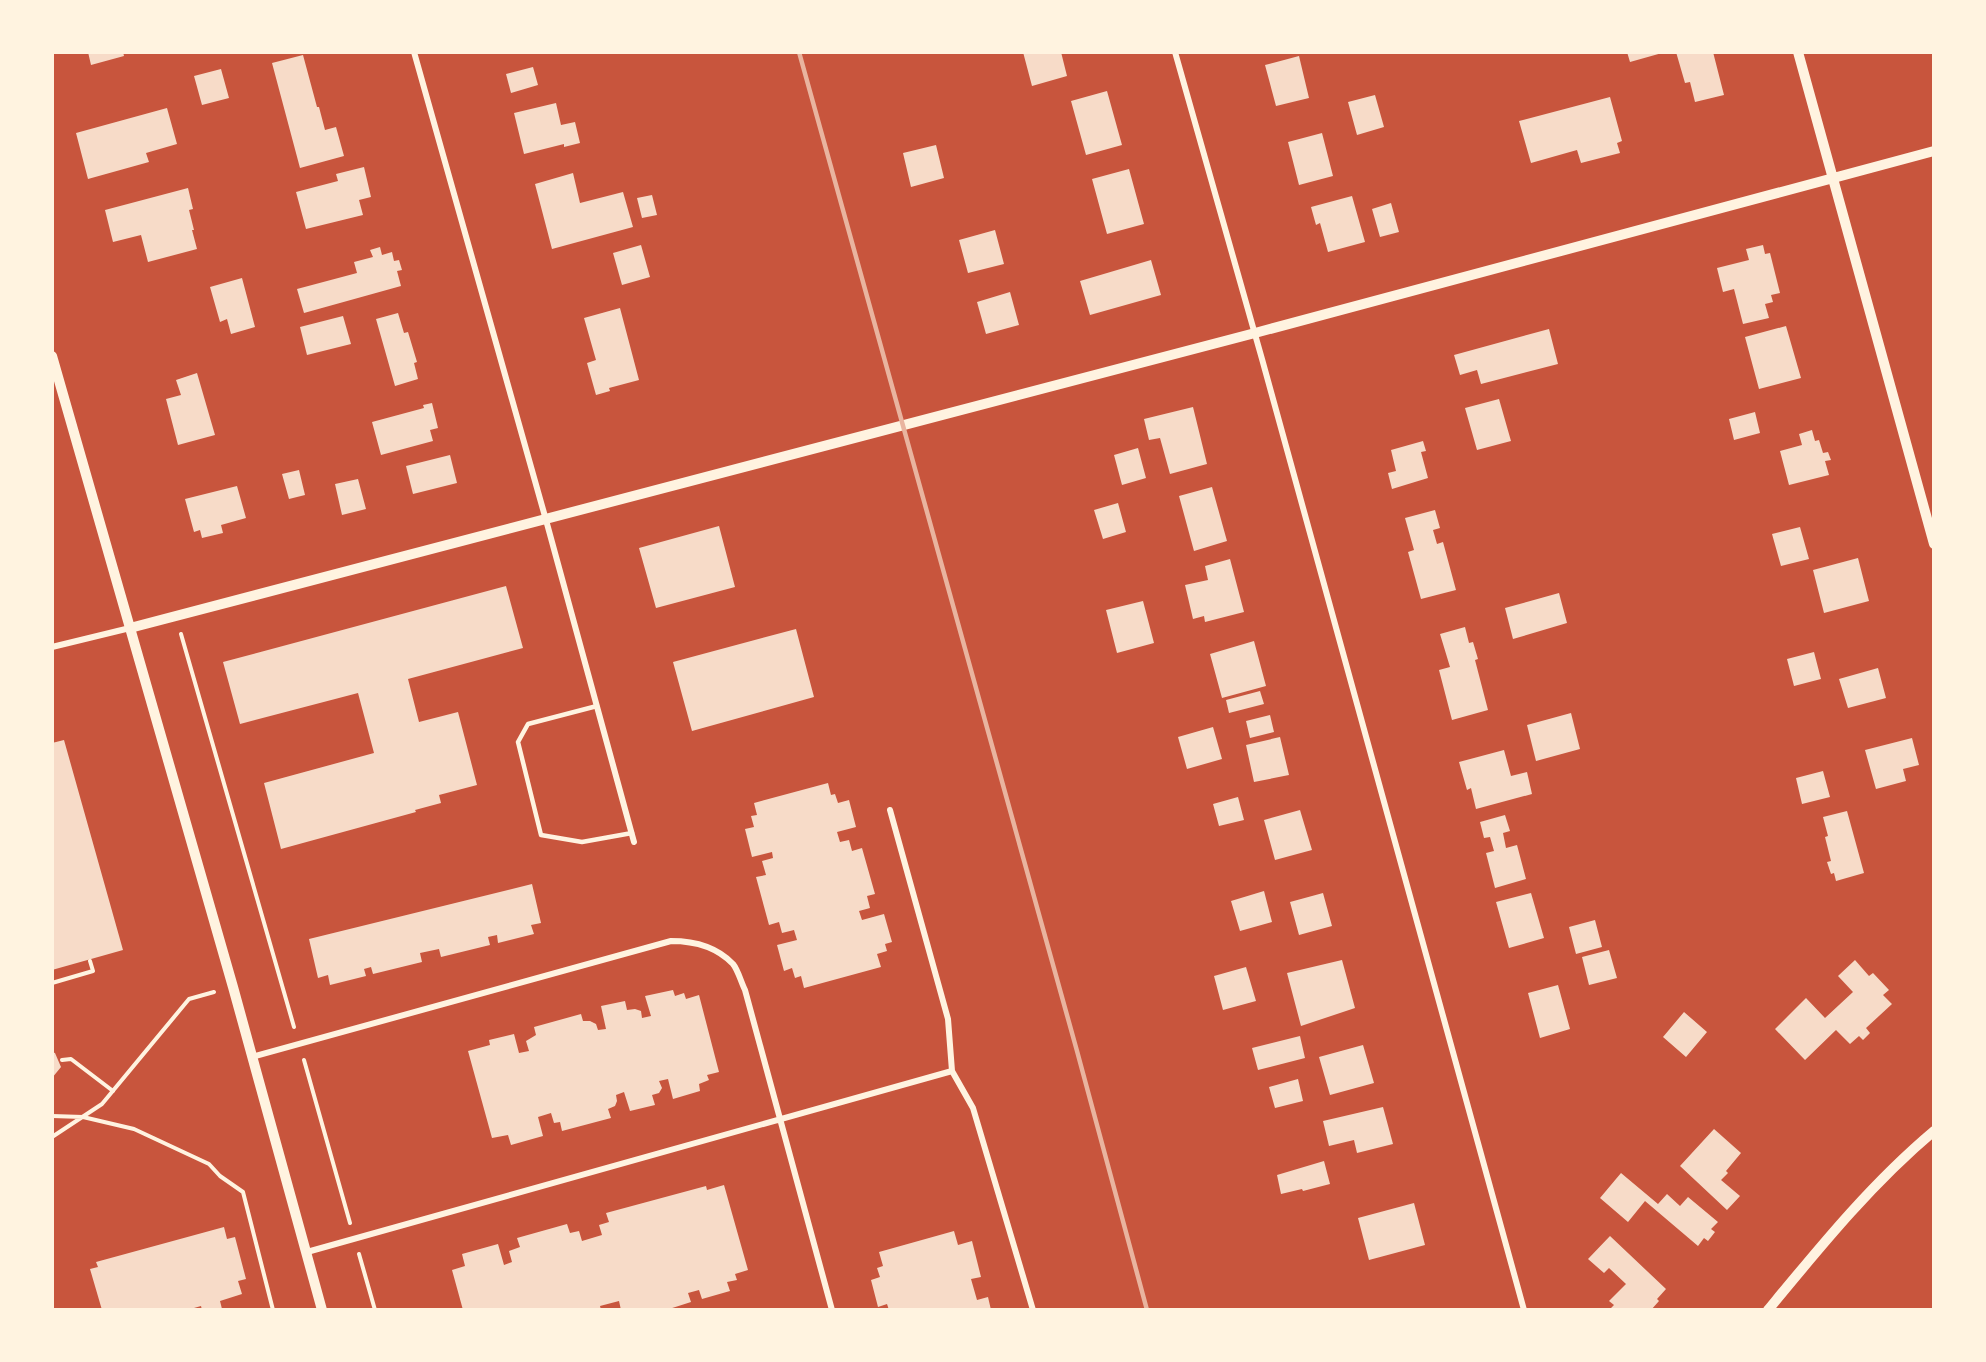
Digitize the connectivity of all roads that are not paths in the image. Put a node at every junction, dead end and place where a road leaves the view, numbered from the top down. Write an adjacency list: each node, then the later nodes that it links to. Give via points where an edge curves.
1 (414, 52): 8 (street)
2 (1175, 52): 6 (street)
3 (1798, 52): 5 (street)
4 (1934, 151): 5 (street)
5 (1833, 178): 6 (street); 9 (street)
6 (1255, 333): 8 (street); 25 (street)
7 (52, 356): 10 (street)
8 (546, 520): 10 (street); 12 (street)
9 (1934, 544)
10 (130, 628): 11 (street); 16 (street)
11 (52, 647)
12 (597, 706): 14 (street); 14 (lane, via 528,724 518,742 541,835 582,842)
13 (890, 810): 17 (street, via 948,1019)
14 (632, 833): 15 (street)
15 (634, 842)
16 (252, 1057): 18 (street, via 671,941 692,941 714,949 734,965 745,990); 20 (street)
17 (952, 1071): 18 (street); 24 (street, via 973,1108)
18 (781, 1119): 20 (street); 21 (street)
19 (1934, 1131): 26 (street, via 1899,1160 1845,1217)
20 (306, 1252): 22 (street)
21 (831, 1308): 23 (street)
22 (322, 1310)
23 (823, 1310)
24 (1033, 1310)
25 (1524, 1310)
26 (1768, 1310)

